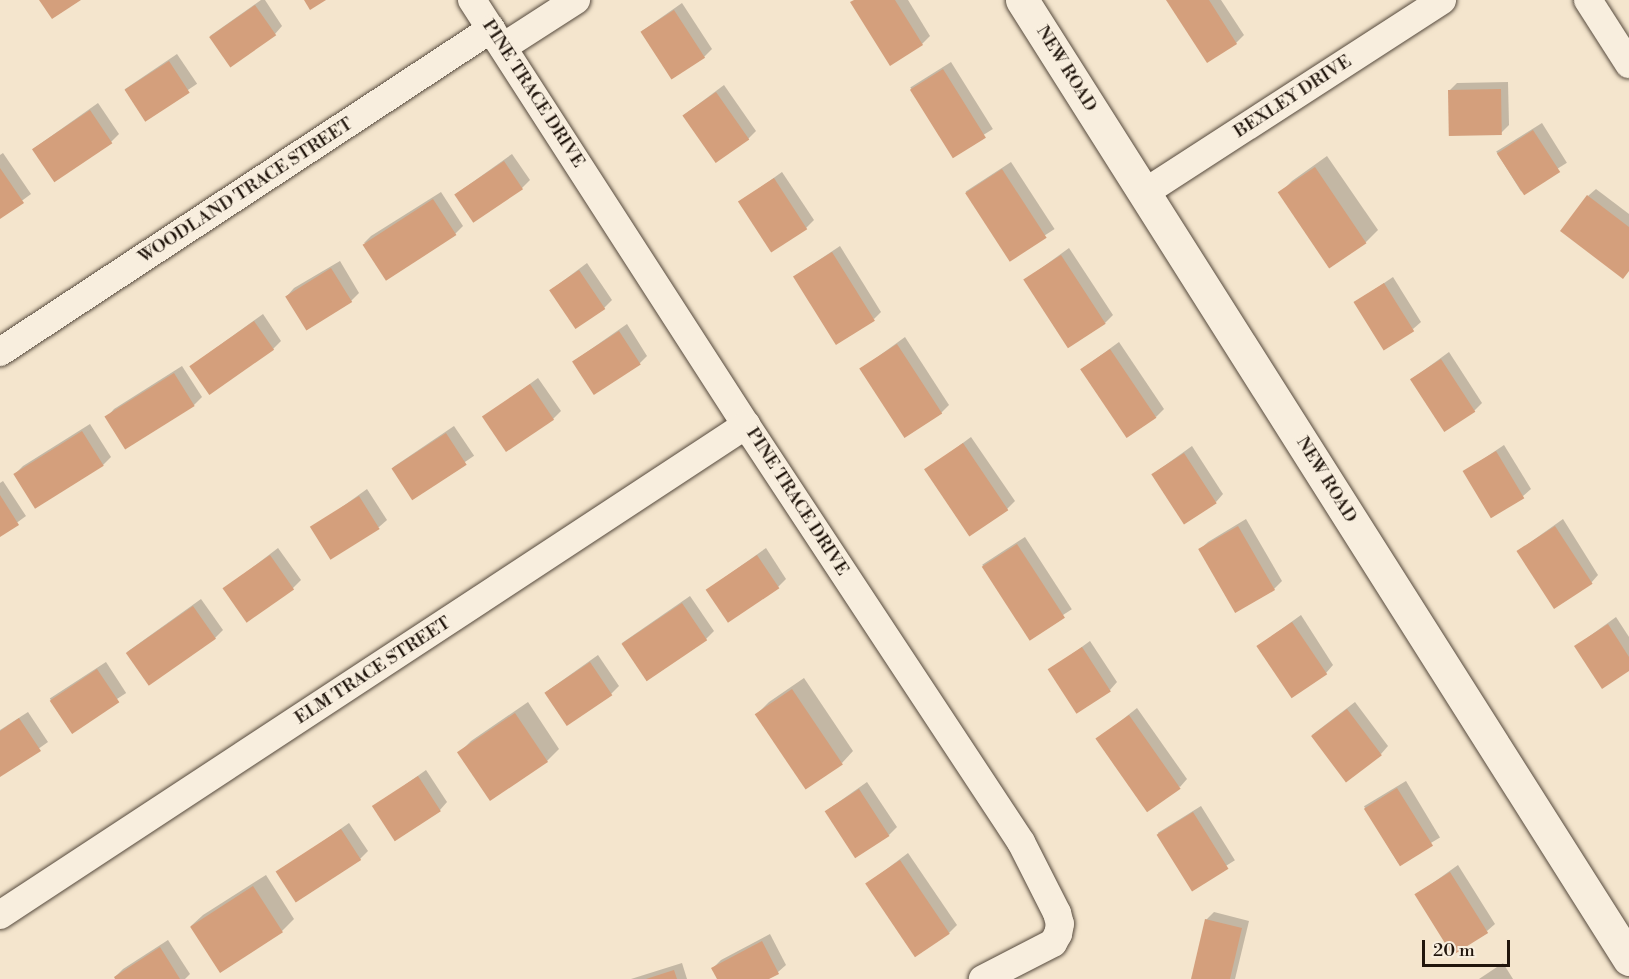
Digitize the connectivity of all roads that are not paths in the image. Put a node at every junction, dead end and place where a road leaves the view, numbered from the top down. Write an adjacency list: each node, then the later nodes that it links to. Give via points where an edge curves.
1 (576, 0): 5 (street, WOODLAND TRACE STREET)
2 (1022, 0): 7 (street, NEW ROAD)
3 (1442, 0): 7 (street, BEXLEY DRIVE)
4 (1588, 0): 6 (street)
5 (489, 18): 8 (street, WOODLAND TRACE STREET); 9 (street, PINE TRACE DRIVE)
6 (1629, 64)
7 (1144, 193): 11 (street, NEW ROAD)
8 (0, 352)
9 (746, 425): 10 (street, ELM TRACE STREET); 12 (street, PINE TRACE DRIVE, via 1021,842 1057,914 1060,924 1053,943)
10 (0, 915)
11 (1629, 959)
12 (983, 979)

